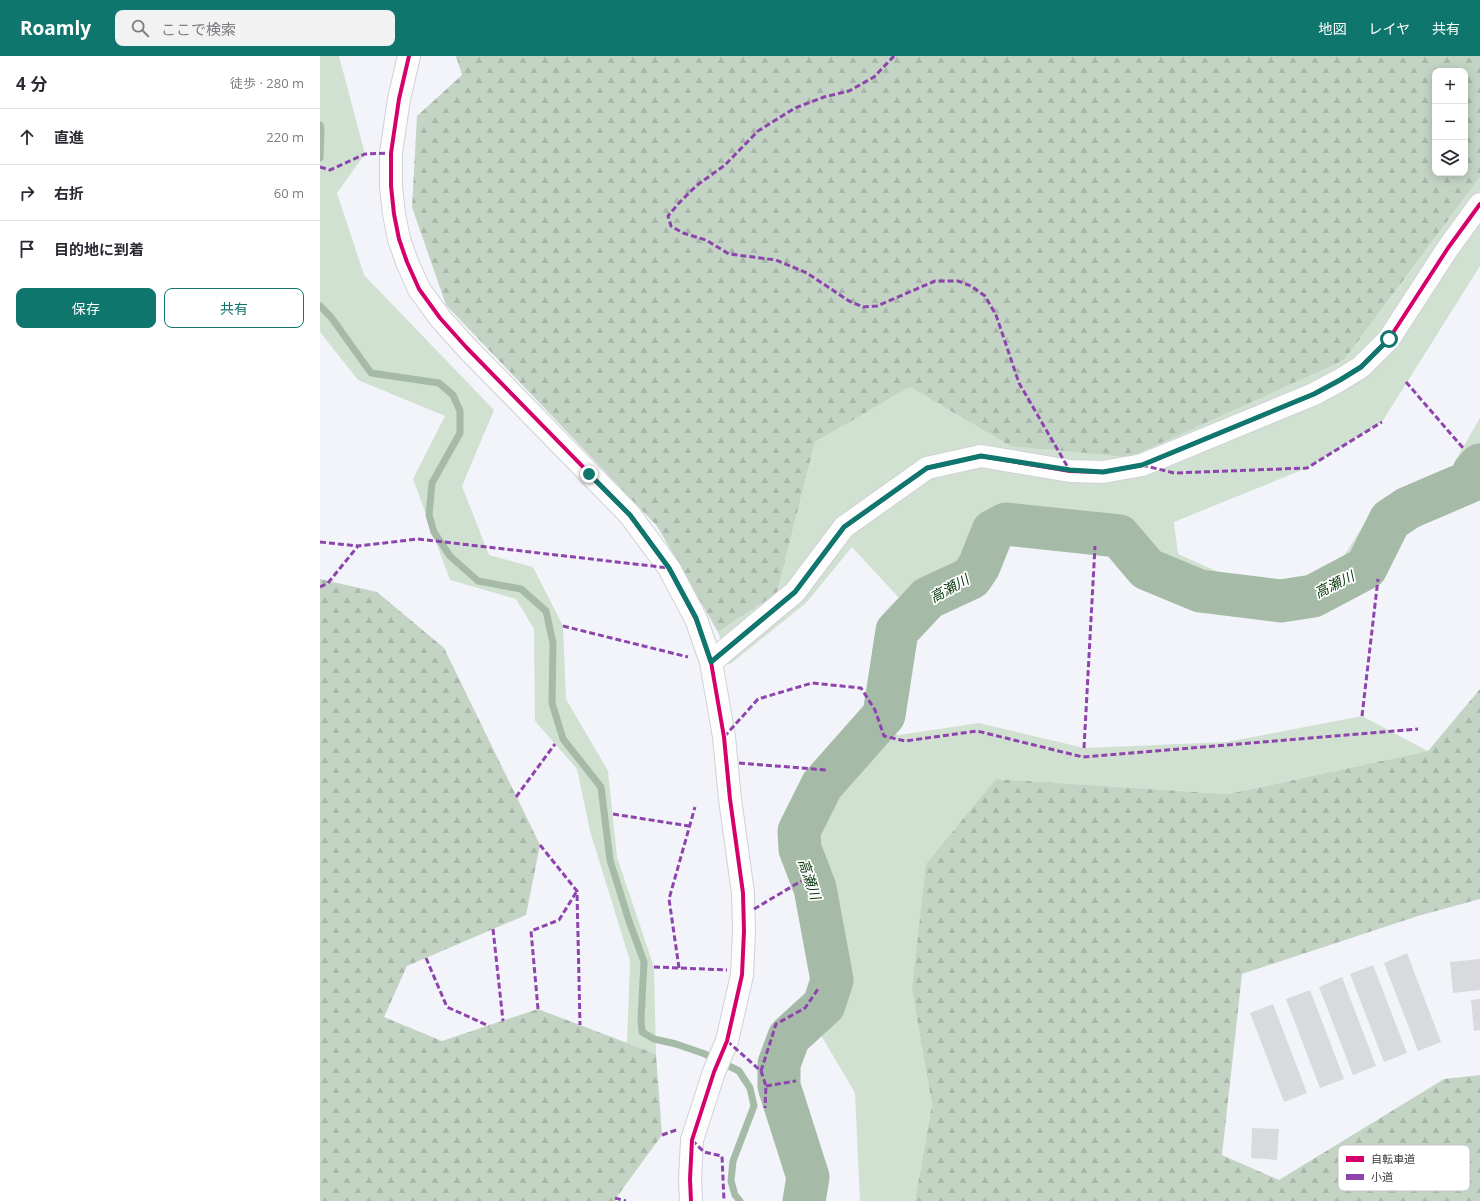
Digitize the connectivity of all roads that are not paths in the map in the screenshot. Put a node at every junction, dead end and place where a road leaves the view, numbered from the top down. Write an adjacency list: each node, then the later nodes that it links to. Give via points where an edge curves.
1 (409, 56): 3 (street, via 391,153 391,186 399,239 419,290 466,347 630,515 669,568 696,618)
2 (1480, 204): 3 (street, via 1389,339 1361,367 1340,380 1314,394 1142,465 1103,472 1076,471 981,456 927,468 844,527 795,592)
3 (711, 662): 4 (street, via 724,737 743,893 744,931 742,975 727,1041 692,1140)
4 (691, 1201)

